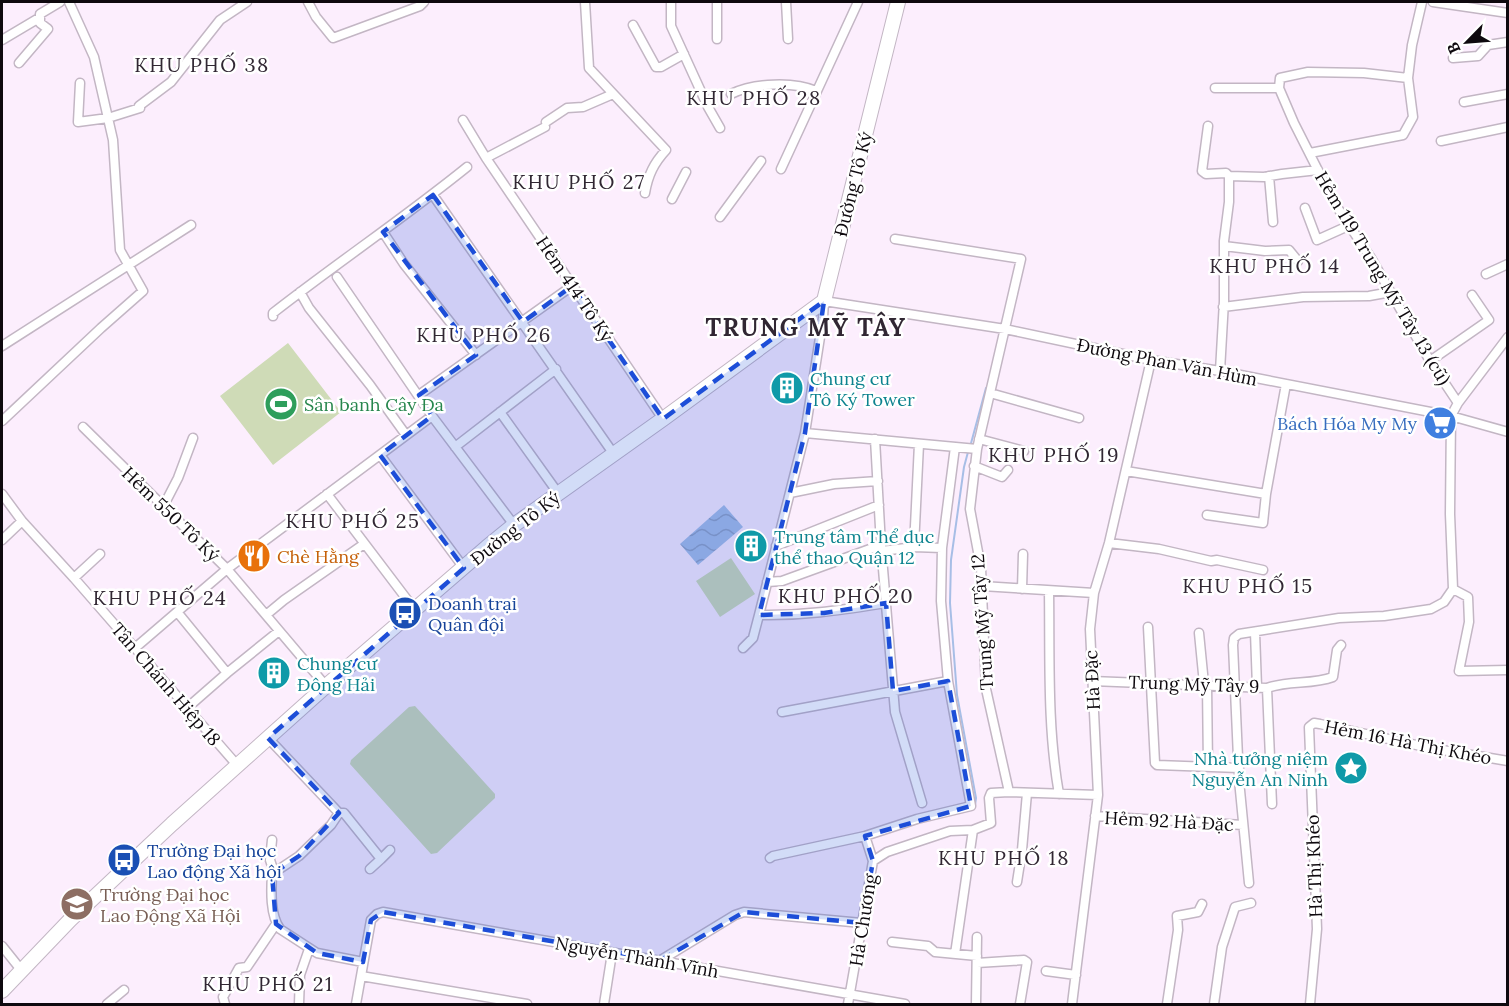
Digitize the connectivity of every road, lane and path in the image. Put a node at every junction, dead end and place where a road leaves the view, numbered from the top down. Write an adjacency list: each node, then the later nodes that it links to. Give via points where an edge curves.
1 (60, 2): 15 (street, via 41,12)
2 (69, 2): 33 (street, via 94,57)
3 (247, 2): 33 (street, via 220,20 171,82 140,108)
4 (308, 2): 5 (street, via 333,38)
5 (424, 2)
6 (585, 2): 29 (street, via 589,68)
7 (672, 2): 21 (street, via 671,26)
8 (717, 2): 17 (street)
9 (786, 2): 18 (street)
10 (858, 2): 28 (street)
11 (898, 2): 68 (main road, Đường Tô Ký)
12 (1422, 2): 24 (street)
13 (1433, 2): 14 (street)
14 (1508, 13)
15 (39, 18): 19 (street); 23 (street, via 48,28)
16 (633, 25): 21 (street, via 656,67)
17 (717, 39)
18 (788, 39)
19 (2, 40)
20 (1508, 42): 22 (street, via 1488,45 1478,56)
21 (684, 54): 37 (street)
22 (1454, 58)
23 (19, 63)
24 (1408, 78): 27 (street, via 1308,72 1280,78); 39 (street, via 1413,117 1403,135)
25 (80, 83): 33 (street, via 78,122)
26 (1215, 88): 27 (street)
27 (1280, 88): 39 (street, Hẻm 119 Trung Mỹ Tây 13 (cũ))
28 (816, 91): 30 (street, via 793,84 748,87); 43 (street)
29 (613, 94): 40 (street, via 583,107 567,108); 48 (street, via 666,150 653,167)
30 (731, 94)
31 (1508, 94): 32 (street)
32 (1464, 102)
33 (108, 118): 61 (street, via 120,250)
34 (463, 120): 40 (street, Hẻm 414 Tô Ký)
35 (1208, 126): 46 (street, via 1202,171)
36 (1508, 127): 38 (street)
37 (720, 128)
38 (1441, 141)
39 (1310, 153): 44 (street, Hẻm 119 Trung Mỹ Tây 13 (cũ))
40 (486, 158): 64 (street, Hẻm 414 Tô Ký)
41 (761, 161): 52 (street)
42 (468, 167): 49 (street)
43 (782, 169)
44 (1318, 170): 47 (street); 55 (street, Hẻm 119 Trung Mỹ Tây 13 (cũ))
45 (686, 172): 50 (street)
46 (1229, 176): 47 (street); 58 (street)
47 (1269, 176): 53 (street)
48 (645, 193)
49 (433, 195): 56 (street); 71 (street)
50 (672, 199)
51 (1305, 208): 55 (street, via 1317,240)
52 (720, 217)
53 (1274, 222)
54 (191, 225): 61 (street)
55 (1348, 226): 66 (street, Hẻm 119 Trung Mỹ Tây 13 (cũ))
56 (383, 231): 65 (street); 75 (street)
57 (895, 239): 72 (street, Trung Mỹ Tây 12, via 1021,259)
58 (1224, 246): 59 (street, via 1289,250); 69 (street)
59 (1298, 261)
60 (1508, 264): 62 (street)
61 (128, 266): 74 (street); 87 (street, via 143,291)
62 (1486, 274)
63 (337, 277): 82 (street)
64 (572, 286): 71 (street); 89 (street, Hẻm 414 Tô Ký)
65 (300, 292): 70 (street); 93 (street)
66 (1391, 292): 69 (street); 77 (street, Hẻm 119 Trung Mỹ Tây 13 (cũ))
67 (1472, 295): 77 (street, via 1489,320)
68 (824, 301): 72 (street, Đường Phan Văn Hùm); 89 (main road, Đường Tô Ký); 92 (street)
69 (1223, 306): 79 (street)
70 (273, 316)
71 (523, 322): 75 (street); 78 (street)
72 (1005, 329): 76 (street, Đường Phan Văn Hùm); 81 (street, Trung Mỹ Tây 12)
73 (1508, 338): 83 (street)
74 (2, 346)
75 (476, 356): 82 (street)
76 (1151, 360): 79 (street, Đường Phan Văn Hùm); 105 (street, Hà Đặc)
77 (1430, 361): 83 (street, Hẻm 119 Trung Mỹ Tây 13 (cũ))
78 (556, 369): 84 (street); 101 (street)
79 (1220, 371): 80 (street, Đường Phan Văn Hùm)
80 (1286, 384): 86 (street, Đường Phan Văn Hùm); 111 (street)
81 (990, 393): 88 (street); 97 (street, Trung Mỹ Tây 12)
82 (419, 395): 85 (street)
83 (1458, 403): 86 (street)
84 (500, 412): 98 (street); 107 (street)
85 (432, 416): 93 (street); 98 (street)
86 (1451, 416): 91 (street, Đường Phan Văn Hùm); 133 (street)
87 (2, 418)
88 (1079, 418)
89 (663, 419): 101 (main road, Đường Tô Ký)
90 (83, 427): 113 (street, Hẻm 550 Tô Ký)
91 (1508, 432)
92 (806, 433): 95 (street); 108 (street)
93 (406, 435): 102 (street)
94 (192, 438): 113 (street)
95 (875, 440): 96 (street); 106 (street)
96 (920, 444): 99 (street); 121 (street)
97 (973, 446): 99 (street); 100 (street); 103 (street, Trung Mỹ Tây 12)
98 (455, 447): 116 (street)
99 (955, 447): 123 (street)
100 (1024, 451)
101 (613, 453): 107 (main road, Đường Tô Ký)
102 (380, 455): 110 (street); 126 (street)
103 (974, 466): 104 (street, via 1002,477); 131 (street, Trung Mỹ Tây 12, via 970,509)
104 (1008, 470)
105 (1126, 471): 111 (street); 118 (street, Hà Đặc)
106 (878, 481): 108 (street); 112 (street)
107 (558, 493): 116 (main road, Đường Tô Ký)
108 (790, 493): 120 (street)
109 (2, 494): 115 (street, Tân Chánh Hiệp 18)
110 (327, 494): 119 (street); 127 (street)
111 (1266, 494): 114 (street, via 1263,524)
112 (879, 505): 120 (street); 122 (street)
113 (163, 507): 127 (street, Hẻm 550 Tô Ký)
114 (1207, 515)
115 (22, 521): 117 (street); 129 (street, Tân Chánh Hiệp 18)
116 (514, 525): 126 (main road, Đường Tô Ký)
117 (2, 540)
118 (1109, 543): 128 (street); 135 (street, Hà Đặc)
119 (364, 544): 137 (street); 139 (street)
120 (776, 546): 130 (street)
121 (914, 547): 122 (street); 123 (street)
122 (882, 548): 130 (street, via 782,581); 136 (street)
123 (942, 548): 150 (street, via 941,601)
124 (100, 554): 129 (street)
125 (1023, 554): 132 (street)
126 (464, 568): 137 (main road, Đường Tô Ký)
127 (226, 569): 138 (street); 139 (street, Hẻm 550 Tô Ký)
128 (1263, 570)
129 (74, 578): 146 (street, Tân Chánh Hiệp 18)
130 (767, 582): 140 (street)
131 (982, 586): 132 (street); 167 (street, Trung Mỹ Tây 12, via 986,689)
132 (1022, 589): 134 (street)
133 (1453, 589): 143 (street, via 1444,602 1431,609); 148 (street, via 1468,597 1469,622 1459,671)
134 (1050, 591): 135 (street); 169 (street, via 1049,689)
135 (1094, 593): 151 (street, Hà Đặc, via 1090,629)
136 (886, 603): 140 (street, via 824,613); 158 (street)
137 (415, 610): 154 (main road, Đường Tô Ký)
138 (178, 613): 146 (street); 149 (street)
139 (266, 615): 142 (street, Hẻm 550 Tô Ký)
140 (759, 615): 147 (street, via 753,638)
141 (1148, 627): 152 (street)
142 (279, 630): 149 (street); 154 (street, Hẻm 550 Tô Ký)
143 (1255, 632): 155 (street, via 1234,638); 156 (street)
144 (1199, 633): 153 (street)
145 (1341, 645): 157 (street, Trung Mỹ Tây 9, via 1336,651 1333,677)
146 (135, 648): 159 (street, Tân Chánh Hiệp 18)
147 (742, 648)
148 (1508, 670)
149 (227, 673): 159 (street)
150 (948, 681): 158 (street); 177 (street, via 971,806)
151 (1092, 681): 152 (street, Trung Mỹ Tây 9); 170 (street, Hà Đặc)
152 (1152, 682): 153 (street, Trung Mỹ Tây 9); 165 (street, via 1155,763)
153 (1206, 684): 155 (street, Trung Mỹ Tây 9); 165 (street)
154 (326, 686): 162 (main road, Đường Tô Ký)
155 (1235, 686): 156 (street, Trung Mỹ Tây 9); 166 (street)
156 (1257, 687): 157 (street, Trung Mỹ Tây 9)
157 (1268, 687): 172 (street)
158 (893, 691): 160 (street); 171 (street, via 895,712)
159 (187, 708): 164 (street, Tân Chánh Hiệp 18)
160 (782, 712)
161 (1309, 727): 163 (street, Hẻm 16 Hà Thị Khéo, via 1320,724); 220 (street, Hà Thị Khéo, via 1317,929)
162 (268, 738): 164 (main road, Đường Tô Ký); 173 (street)
163 (1508, 761)
164 (237, 765): 200 (main road, Đường Tô Ký, via 70,920)
165 (1208, 767): 166 (street)
166 (1239, 768): 175 (street)
167 (1009, 792): 168 (street); 176 (street, via 991,793 991,823)
168 (1027, 793): 169 (street); 185 (street)
169 (1059, 794): 170 (street)
170 (1098, 795): 174 (street, Hà Đặc)
171 (922, 803)
172 (1272, 804)
173 (339, 813): 181 (street, via 344,813); 184 (street, via 299,856)
174 (1095, 816): 175 (street, Hẻm 92 Hà Đặc); 202 (street, Hà Đặc)
175 (1243, 825): 186 (street)
176 (973, 830): 182 (street, via 950,831 887,852); 196 (street)
177 (865, 836): 180 (street); 182 (street, Hà Chương)
178 (272, 840): 184 (street, via 270,860)
179 (390, 850): 181 (street)
180 (770, 858)
181 (381, 859): 183 (street)
182 (873, 861): 189 (street, Hà Chương)
183 (369, 869)
184 (274, 872): 190 (street)
185 (1017, 882)
186 (1249, 883)
187 (1251, 903): 219 (street, via 1235,907 1230,918)
188 (1202, 904): 218 (street, via 1198,912 1177,916)
189 (862, 923): 198 (street, via 744,912); 206 (street, Hà Chương)
190 (276, 924): 194 (street); 208 (street, via 247,967 239,968 223,997)
191 (977, 937): 197 (street)
192 (892, 942): 196 (street)
193 (2, 946): 200 (street)
194 (309, 949): 199 (street); 209 (street, via 300,975)
195 (612, 952): 198 (street, Nguyễn Thành Vĩnh); 199 (street, Nguyễn Thành Vĩnh, via 383,912 371,920); 212 (street)
196 (955, 954): 197 (street)
197 (977, 959): 215 (street); 216 (street, via 1027,962)
198 (661, 960): 206 (street, Nguyễn Thành Vĩnh)
199 (363, 962): 203 (street)
200 (22, 971): 205 (main road, Đường Tô Ký)
201 (1046, 971): 202 (street)
202 (1076, 975): 217 (street, Hà Đặc)
203 (362, 976): 210 (street); 211 (street)
204 (124, 990): 207 (street)
205 (2, 991)
206 (851, 994): 213 (street, Hà Chương); 214 (street, Nguyễn Thành Vĩnh)
207 (107, 1005)
208 (225, 1005)
209 (299, 1005)
210 (356, 1005)
211 (527, 1005)
212 (604, 1005)
213 (848, 1005)
214 (905, 1005)
215 (976, 1005)
216 (1020, 1005)
217 (1072, 1005)
218 (1167, 1005)
219 (1214, 1005)
220 (1310, 1005)

